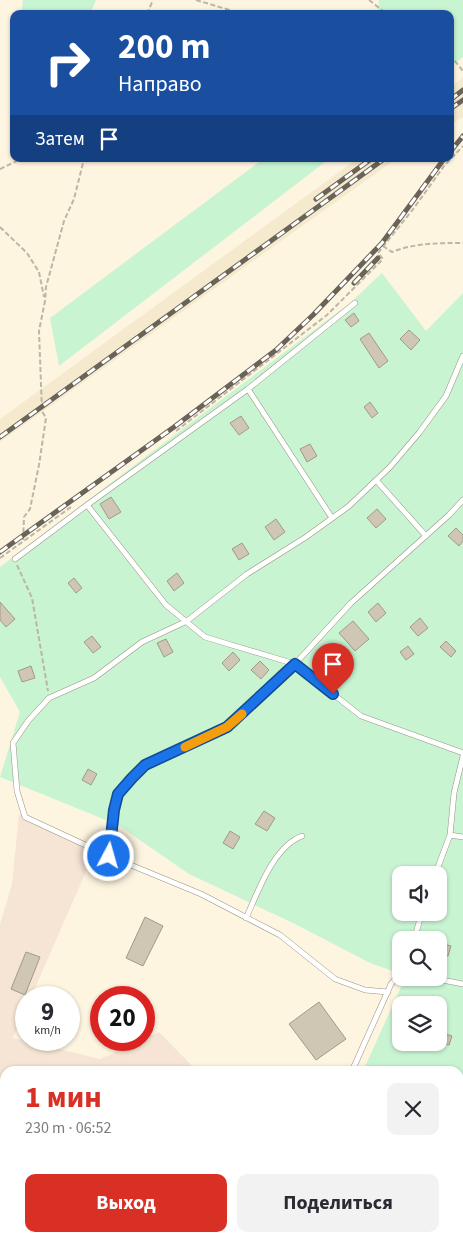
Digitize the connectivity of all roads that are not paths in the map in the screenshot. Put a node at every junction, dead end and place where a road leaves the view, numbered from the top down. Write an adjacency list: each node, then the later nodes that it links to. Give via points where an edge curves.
1 (355, 303): 3 (lane)
2 (463, 356): 4 (lane, via 446,396)
3 (248, 389): 6 (lane); 7 (lane)
4 (376, 480): 7 (lane); 8 (lane)
5 (463, 500): 8 (lane)
6 (87, 504): 9 (lane); 10 (lane, via 166,605)
7 (332, 518): 10 (lane, via 246,574)
8 (426, 536): 11 (lane, via 351,603)
9 (15, 559)
10 (187, 621): 11 (lane, via 205,637); 16 (lane, via 142,642 94,678 49,698 14,743 17,791 25,817)
11 (295, 664): 12 (lane, via 361,716); 16 (lane, via 227,727 145,765 132,778 118,794)
12 (463, 754): 13 (lane, via 454,793)
13 (450, 835): 15 (lane); 17 (lane)
14 (302, 836): 18 (lane, via 273,861)
15 (463, 837)
16 (109, 856): 18 (lane, via 202,894)
17 (438, 866)
18 (246, 918): 22 (lane, via 280,935 335,979 365,990)
19 (447, 981): 21 (lane)
20 (392, 984): 22 (lane)
21 (463, 984)
22 (388, 992): 23 (lane)
23 (354, 1066)

